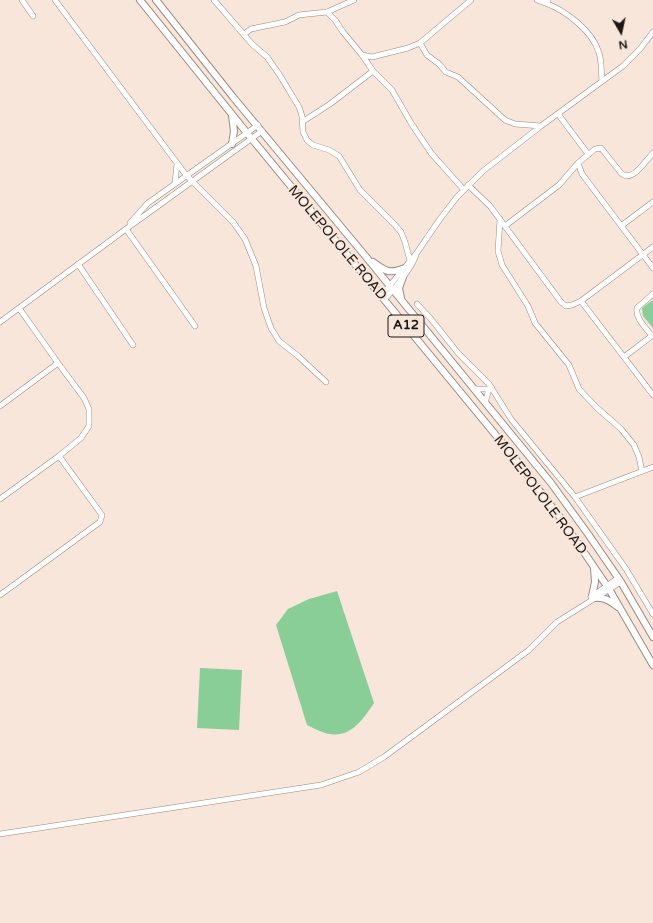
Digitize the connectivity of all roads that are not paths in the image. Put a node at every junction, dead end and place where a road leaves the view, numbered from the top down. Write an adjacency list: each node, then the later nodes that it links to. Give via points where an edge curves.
1 (22, 0): 11 (street)
2 (55, 0): 31 (street)
3 (140, 0): 18 (main road, MOLEPOLOLE ROAD / A12)
4 (156, 0): 21 (main road, MOLEPOLOLE ROAD / A12)
5 (214, 0): 13 (street)
6 (354, 0): 10 (street)
7 (471, 0): 14 (street)
8 (537, 0): 9 (street)
9 (546, 1): 17 (street, via 574,19 590,36 599,51)
10 (327, 12): 13 (street, via 299,16 251,29); 15 (street)
11 (33, 16)
12 (653, 32): 17 (street, via 623,66)
13 (244, 34): 20 (street, via 278,74 299,107)
14 (420, 43): 15 (street, via 379,56); 22 (street, via 427,55 446,72 458,77 505,120 515,124)
15 (362, 55): 16 (street)
16 (373, 71): 20 (street); 37 (street, via 392,90 431,153)
17 (602, 81): 19 (street)
18 (231, 114): 24 (main road, MOLEPOLOLE ROAD / A12); 26 (main road, via 234,126)
19 (558, 114): 22 (street); 30 (street)
20 (302, 122): 47 (street, via 307,140 340,156 360,190 401,232)
21 (258, 125): 23 (main road, MOLEPOLOLE ROAD / A12); 24 (street)
22 (541, 126): 36 (street)
23 (262, 131): 25 (street); 46 (main road, MOLEPOLOLE ROAD / A12)
24 (247, 133): 25 (main road, MOLEPOLOLE ROAD / A12); 26 (street)
25 (251, 138): 29 (street); 54 (main road, MOLEPOLOLE ROAD / A12)
26 (232, 144): 27 (street)
27 (225, 149): 29 (street); 33 (street)
28 (653, 153): 30 (street, via 635,173 628,176 621,173 601,148)
29 (230, 154): 34 (street)
30 (588, 154): 32 (street)
31 (177, 163): 33 (street); 35 (street)
32 (578, 163): 40 (street, via 559,185); 41 (street, via 582,174)
33 (186, 175): 34 (street); 35 (street)
34 (192, 181): 42 (street); 65 (street, via 233,222 245,239 256,266 264,308 278,341)
35 (176, 183): 42 (street, via 148,203)
36 (468, 185): 37 (street); 39 (street)
37 (464, 190): 44 (street)
38 (653, 202): 41 (street)
39 (500, 219): 40 (street); 74 (street, via 498,251 502,265 528,306 535,323 569,365 579,389 634,445)
40 (505, 226): 55 (street, via 561,302 566,306)
41 (621, 226): 45 (street)
42 (126, 229): 48 (street); 60 (street)
43 (653, 247): 45 (street)
44 (416, 254): 47 (street); 51 (street)
45 (643, 255): 50 (street); 55 (street)
46 (367, 258): 49 (main road, via 390,272); 52 (main road, MOLEPOLOLE ROAD / A12)
47 (410, 261): 49 (street)
48 (78, 264): 58 (street); 62 (street)
49 (405, 268): 52 (street)
50 (653, 268)
51 (403, 277): 52 (street); 56 (main road, via 399,292)
52 (391, 289): 54 (street); 56 (main road, MOLEPOLOLE ROAD / A12)
53 (653, 294): 61 (street, via 636,310 638,317)
54 (382, 298): 77 (main road, MOLEPOLOLE ROAD / A12, via 531,479)
55 (581, 301): 63 (street)
56 (403, 303): 67 (main road, MOLEPOLOLE ROAD / A12)
57 (417, 304): 68 (street)
58 (19, 308): 59 (street); 64 (street)
59 (0, 322)
60 (195, 326)
61 (652, 335): 63 (street)
62 (133, 345)
63 (624, 357): 66 (street)
64 (58, 363): 71 (street); 72 (street, via 84,398 89,409 89,426 81,438)
65 (326, 382)
66 (651, 388): 69 (street)
67 (474, 389): 68 (street); 70 (main road, MOLEPOLOLE ROAD / A12)
68 (490, 389): 70 (street); 75 (street)
69 (653, 395)
70 (485, 403): 78 (main road, MOLEPOLOLE ROAD / A12, via 551,483)
71 (0, 406)
72 (59, 456): 76 (street); 80 (street, via 102,515 100,522)
73 (653, 467): 74 (street)
74 (642, 471): 75 (street)
75 (575, 496): 83 (street, via 626,569)
76 (0, 499)
77 (594, 566): 79 (main road, MOLEPOLOLE ROAD / A12); 81 (main road)
78 (619, 580): 79 (street); 84 (main road, MOLEPOLOLE ROAD / A12)
79 (608, 587): 81 (street); 82 (main road, MOLEPOLOLE ROAD / A12)
80 (0, 595)
81 (594, 597): 82 (main road, via 607,599); 86 (street, via 557,622 500,672 360,772 322,785)
82 (621, 609): 85 (main road, MOLEPOLOLE ROAD / A12)
83 (653, 614)
84 (653, 637)
85 (653, 665)
86 (0, 834)

